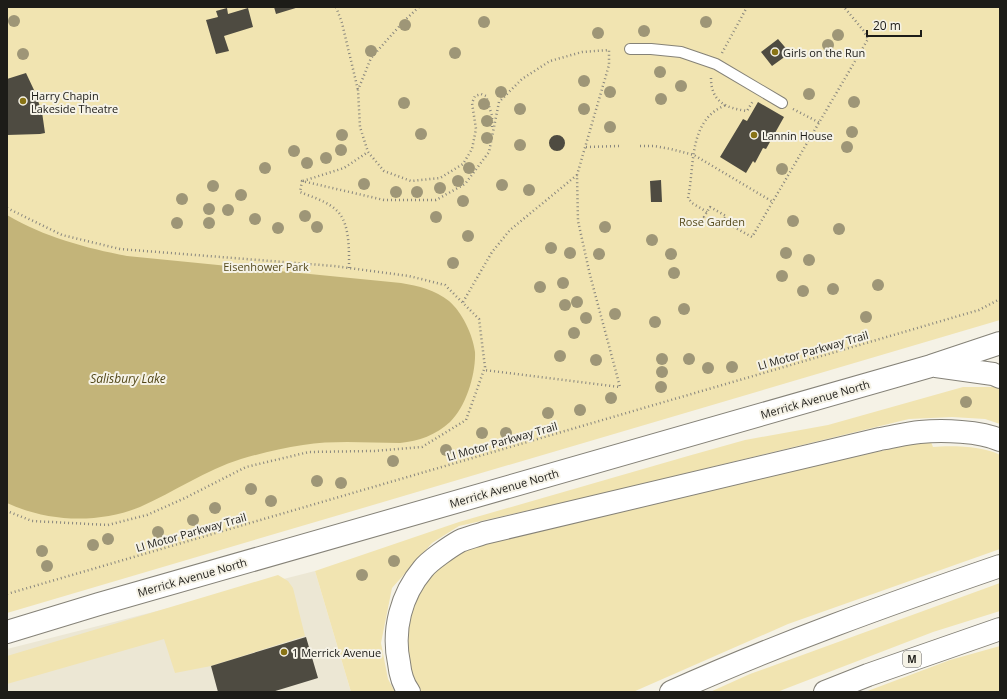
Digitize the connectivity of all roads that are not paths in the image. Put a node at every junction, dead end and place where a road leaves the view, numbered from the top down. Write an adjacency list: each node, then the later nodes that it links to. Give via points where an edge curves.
1 (630, 49): 2 (lane, via 681,52 716,64)
2 (782, 103)
3 (1000, 343): 4 (main road, Merrick Avenue North)
4 (931, 366): 5 (main road); 9 (main road, Merrick Avenue North)
5 (1000, 377)
6 (1000, 440): 10 (main road, via 992,436 967,432 920,432 880,439 484,533 460,541 424,568 410,589 399,615 396,650 400,673)
7 (1000, 566): 11 (main road, via 892,603)
8 (1000, 628): 12 (main road, M)
9 (7, 632)
10 (409, 692)
11 (671, 692)
12 (825, 692)

